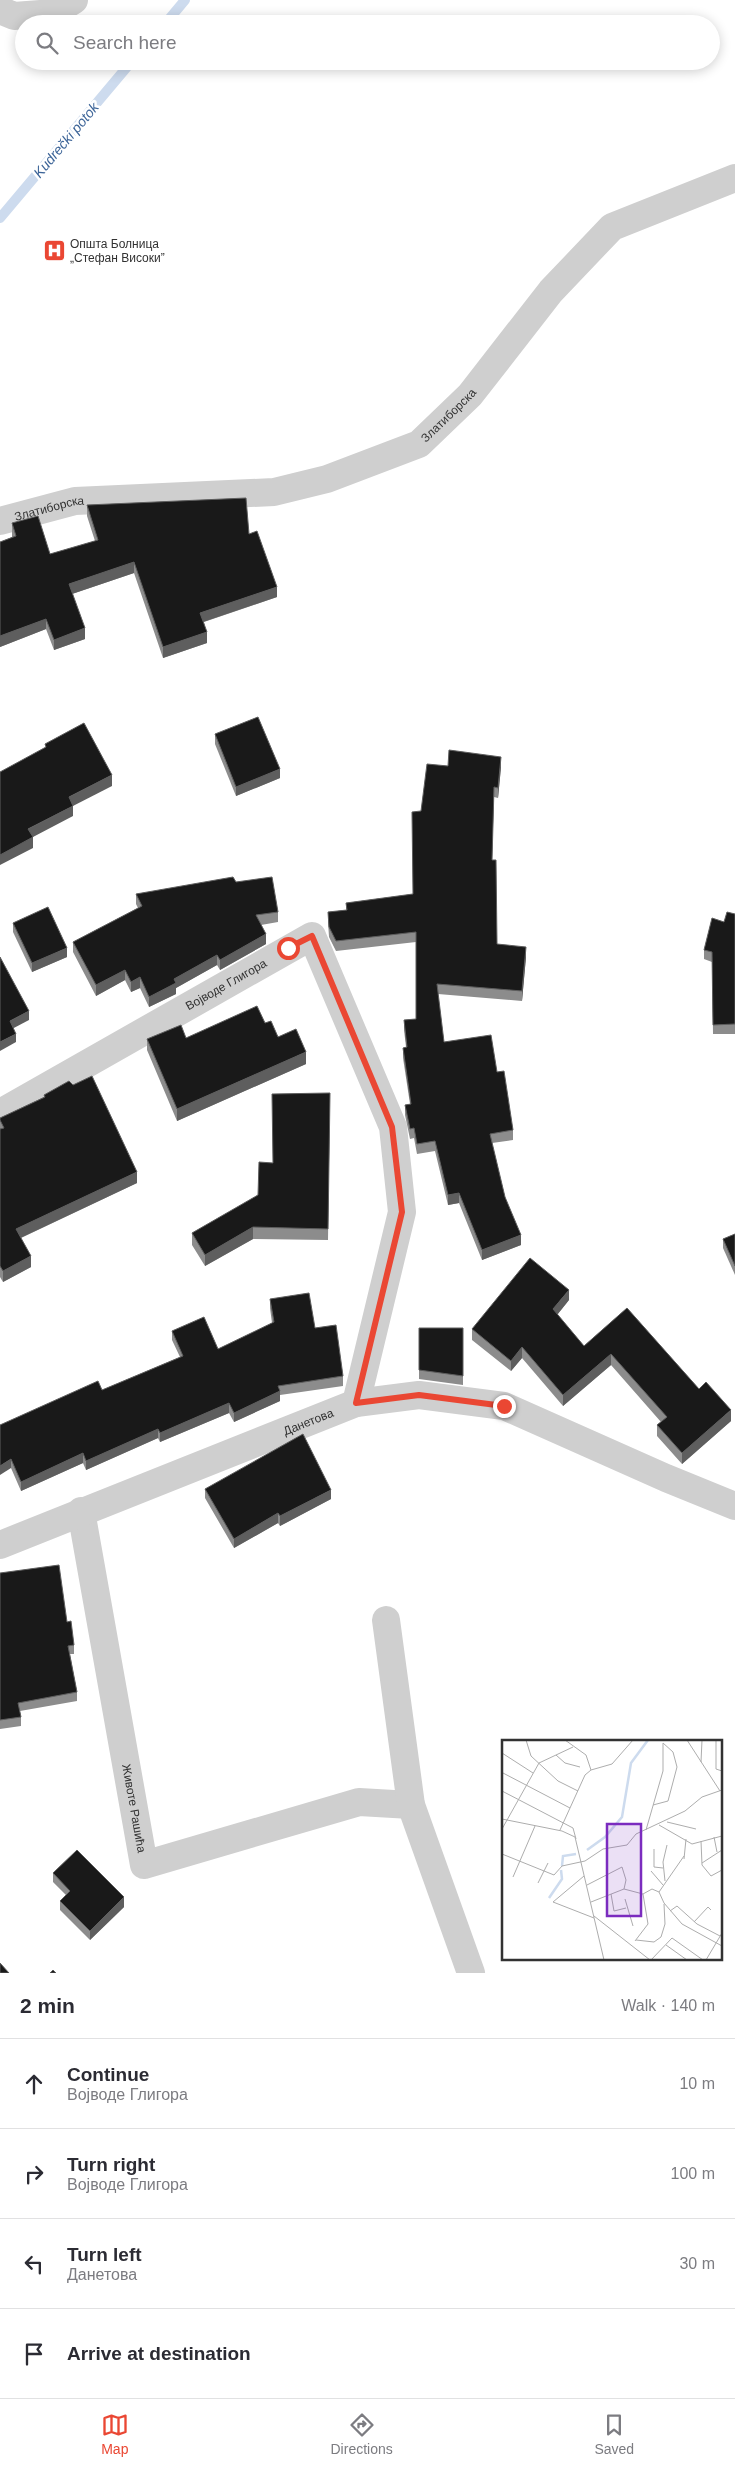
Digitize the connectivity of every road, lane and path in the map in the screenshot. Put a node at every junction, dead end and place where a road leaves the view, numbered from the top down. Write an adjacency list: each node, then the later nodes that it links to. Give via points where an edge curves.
1 (74, 0): 3 (street, via 53,13)
2 (0, 10): 4 (street)
3 (27, 15)
4 (15, 16)
5 (735, 178): 6 (street, Златиборска, via 612,227 552,291 470,395 419,444 327,479 274,492 75,501)
6 (0, 521)
7 (0, 1113): 8 (street, Војводе Глигора, via 312,936 392,1127 402,1212)
8 (356, 1403): 9 (street, Данетова, via 419,1395 504,1406); 10 (street, Данетова)
9 (735, 1506)
10 (81, 1512): 11 (street, Данетова); 13 (street, Животе Рашића, via 144,1865 359,1802)
11 (0, 1546)
12 (386, 1620): 13 (street)
13 (411, 1805): 14 (street)
14 (471, 1973)

